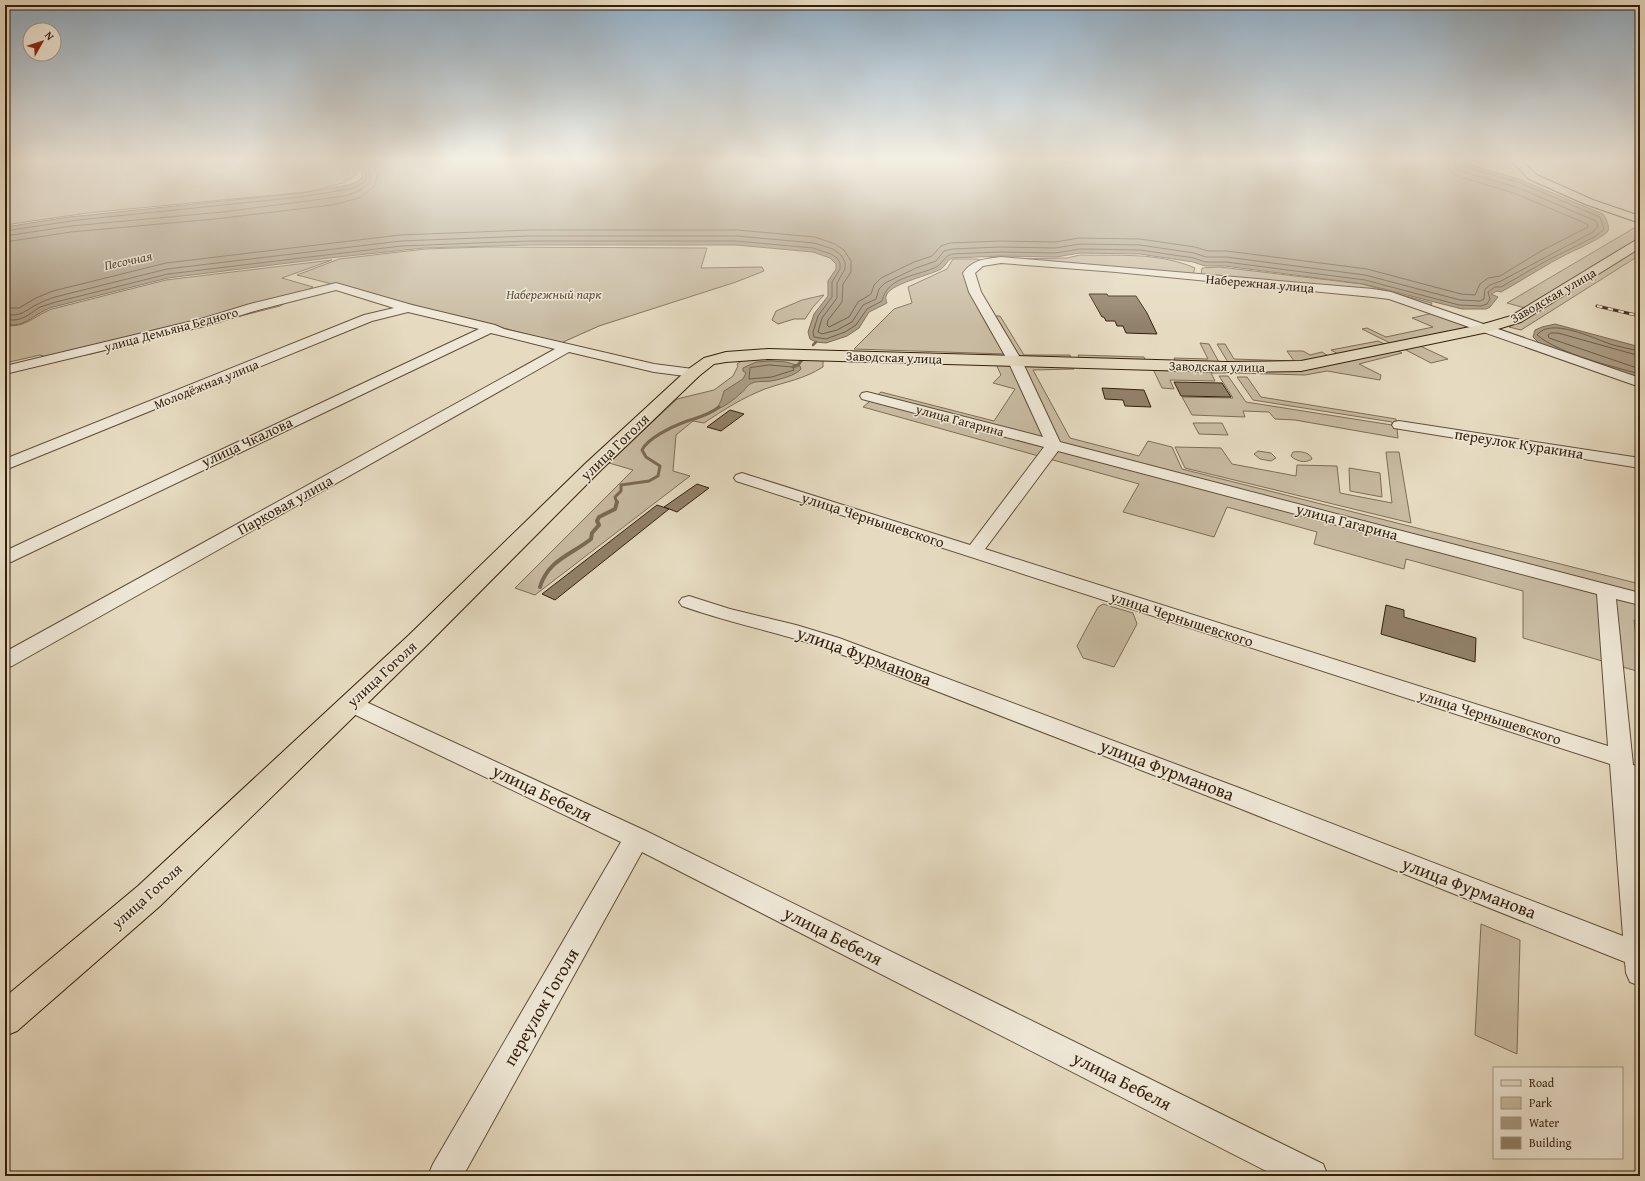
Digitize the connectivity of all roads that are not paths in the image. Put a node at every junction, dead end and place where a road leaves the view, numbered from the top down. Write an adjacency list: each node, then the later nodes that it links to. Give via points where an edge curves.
1 (1629, 216): 2 (main road)
2 (1640, 220)
3 (1640, 243): 6 (main road, Заводская улица, via 1516,320)
4 (408, 308): 5 (street); 10 (street, улица Демьяна Бедного, via 336,286 254,306 205,322); 17 (street, Молодёжная улица, via 368,318)
5 (491, 328): 7 (street); 20 (street, улица Чкалова)
6 (1483, 329): 9 (main road, Заводская улица, via 1301,366 1270,368); 9 (street, Набережная улица, via 1391,296 1373,293 1116,269 1001,260 983,262 973,267 969,273 975,292); 12 (street, Набережная улица)
7 (566, 348): 11 (street, via 654,368); 24 (street, Парковая улица)
8 (768, 354): 9 (main road, Заводская улица); 11 (main road, улица Гоголя, via 726,357 709,362)
9 (1015, 361): 15 (street)
10 (5, 370)
11 (693, 373): 25 (main road, улица Гоголя)
12 (1640, 383)
13 (867, 396): 15 (street, улица Гагарина)
14 (1399, 425): 16 (street, переулок Куракина)
15 (1054, 445): 19 (street); 21 (street, улица Гагарина)
16 (1640, 464)
17 (5, 465)
18 (742, 478): 19 (street, улица Чернышевского)
19 (974, 552): 26 (street, улица Чернышевского)
20 (5, 558)
21 (1606, 590): 22 (street, улица Гагарина); 26 (street)
22 (1640, 598)
23 (689, 602): 28 (street, улица Фурманова, via 832,643 1227,793)
24 (5, 661)
25 (351, 703): 27 (street, улица Бебеля); 29 (main road, улица Гоголя, via 149,896)
26 (1628, 768): 28 (street)
27 (637, 838): 30 (street, переулок Гоголя); 31 (street, улица Бебеля)
28 (1639, 961)
29 (5, 1019)
30 (446, 1176)
31 (1311, 1176)

